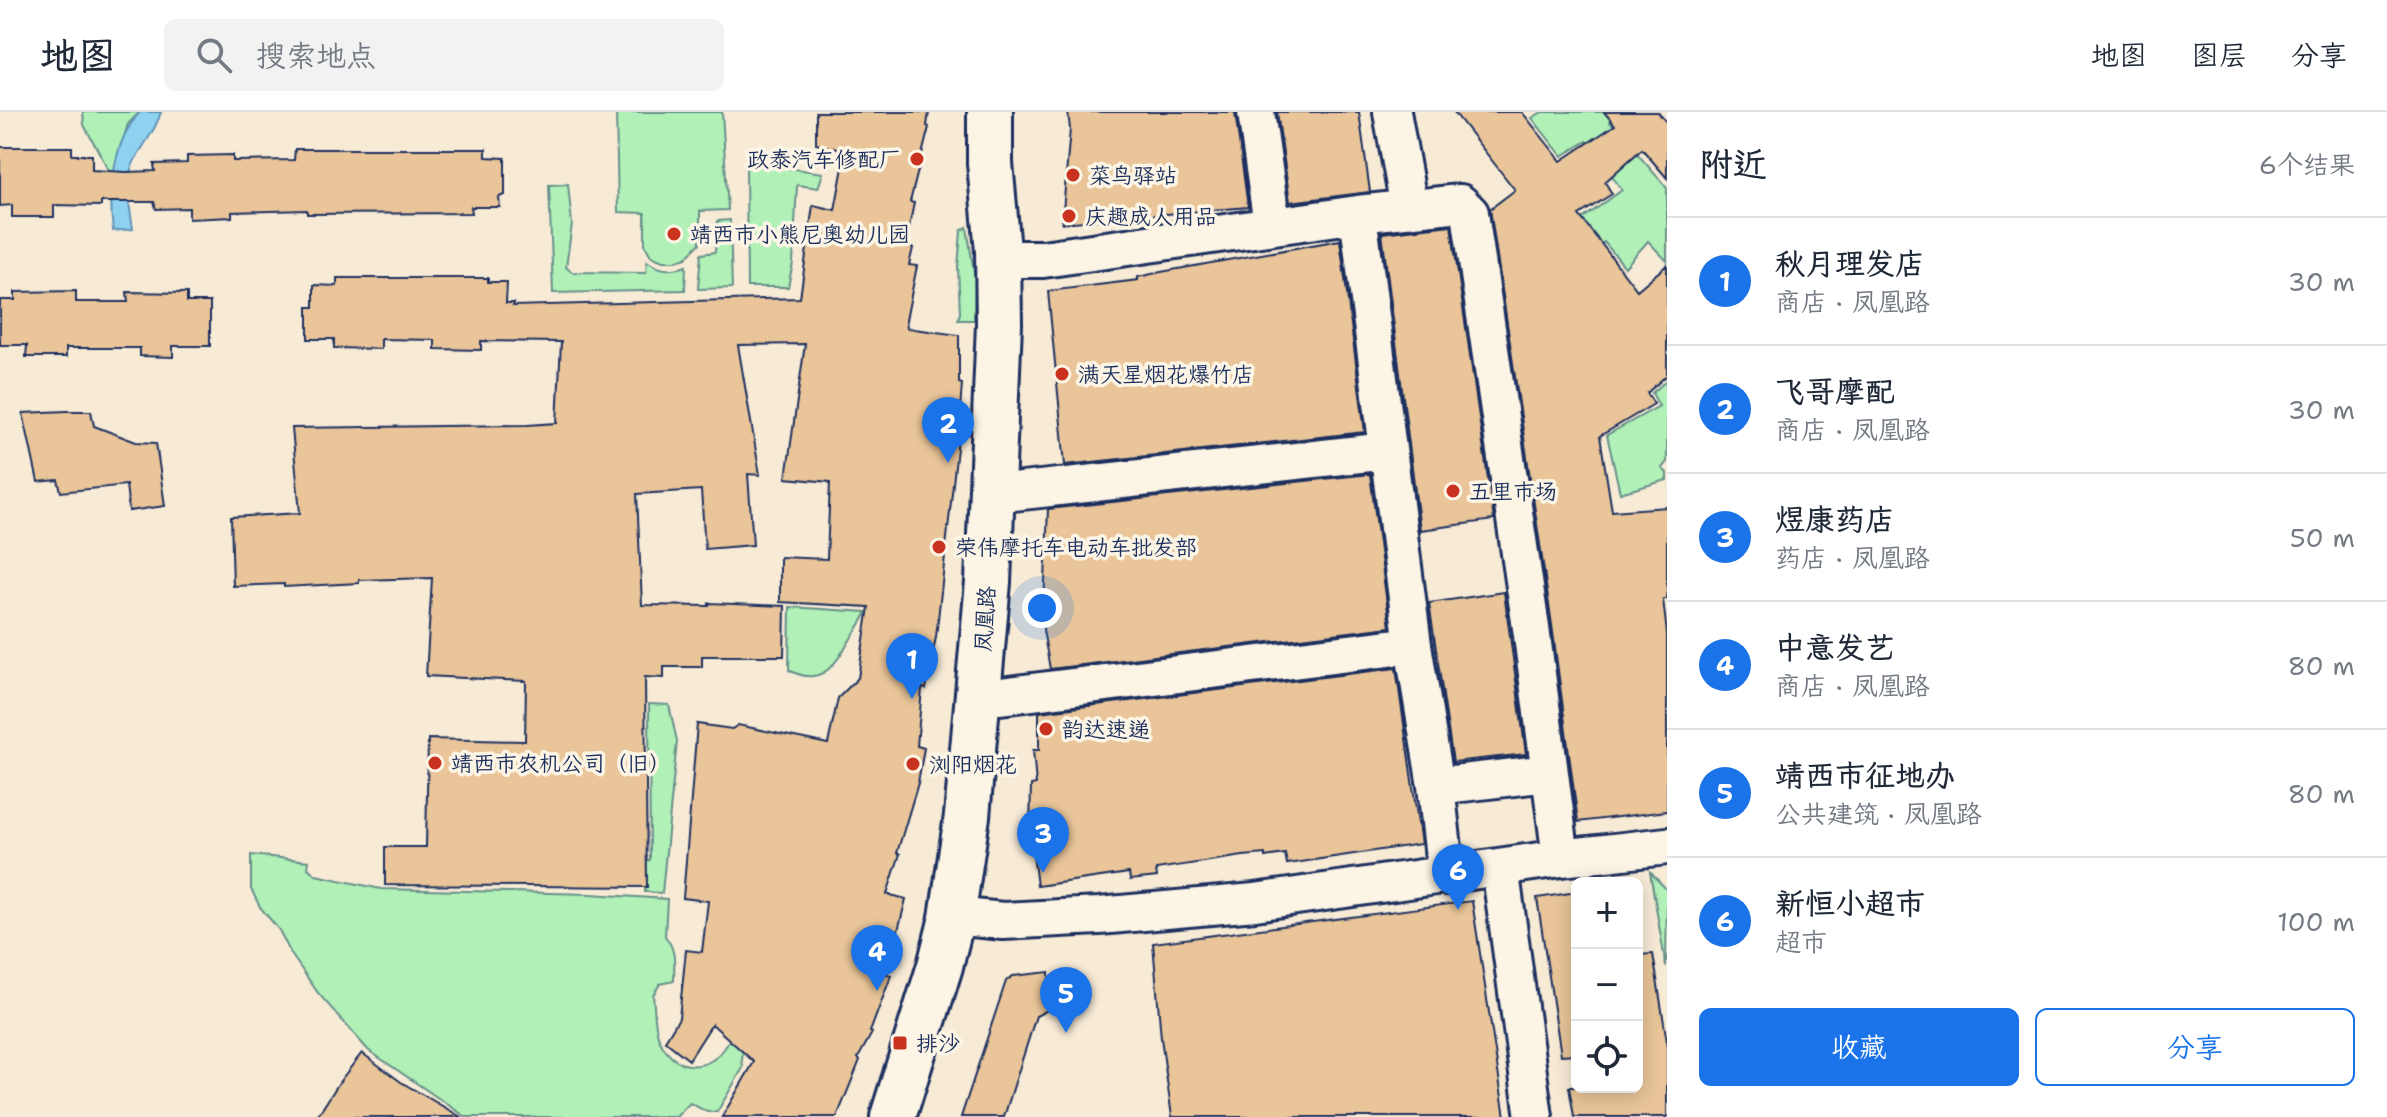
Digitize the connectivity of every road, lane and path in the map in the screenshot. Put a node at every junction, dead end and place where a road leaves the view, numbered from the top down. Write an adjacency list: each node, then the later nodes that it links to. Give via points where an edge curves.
1 (990, 112): 20 (main road, 凤凰路, via 999,324 988,582 967,816 952,918)
2 (1012, 112): 8 (main road, 凤凰路, via 1010,163)
3 (1256, 112): 7 (street)
4 (1392, 112): 5 (street)
5 (1409, 208): 6 (street); 13 (street, via 1460,203 1470,213)
6 (1358, 214): 7 (street); 9 (street)
7 (1272, 225): 8 (street)
8 (1021, 259): 10 (main road, 凤凰路)
9 (1387, 451): 10 (street); 11 (street)
10 (1013, 492): 12 (main road, 凤凰路)
11 (1413, 645): 12 (street); 14 (street)
12 (1000, 696): 19 (main road, 凤凰路, via 983,876)
13 (1549, 773): 14 (street); 16 (street)
14 (1436, 786): 18 (street)
15 (1667, 846): 16 (street)
16 (1561, 858): 17 (street)
17 (1500, 867): 18 (street); 22 (street)
18 (1446, 876): 19 (street, via 1114,915)
19 (973, 918): 21 (main road, 凤凰路)
20 (893, 1117)
21 (918, 1117)
22 (1534, 1117)

